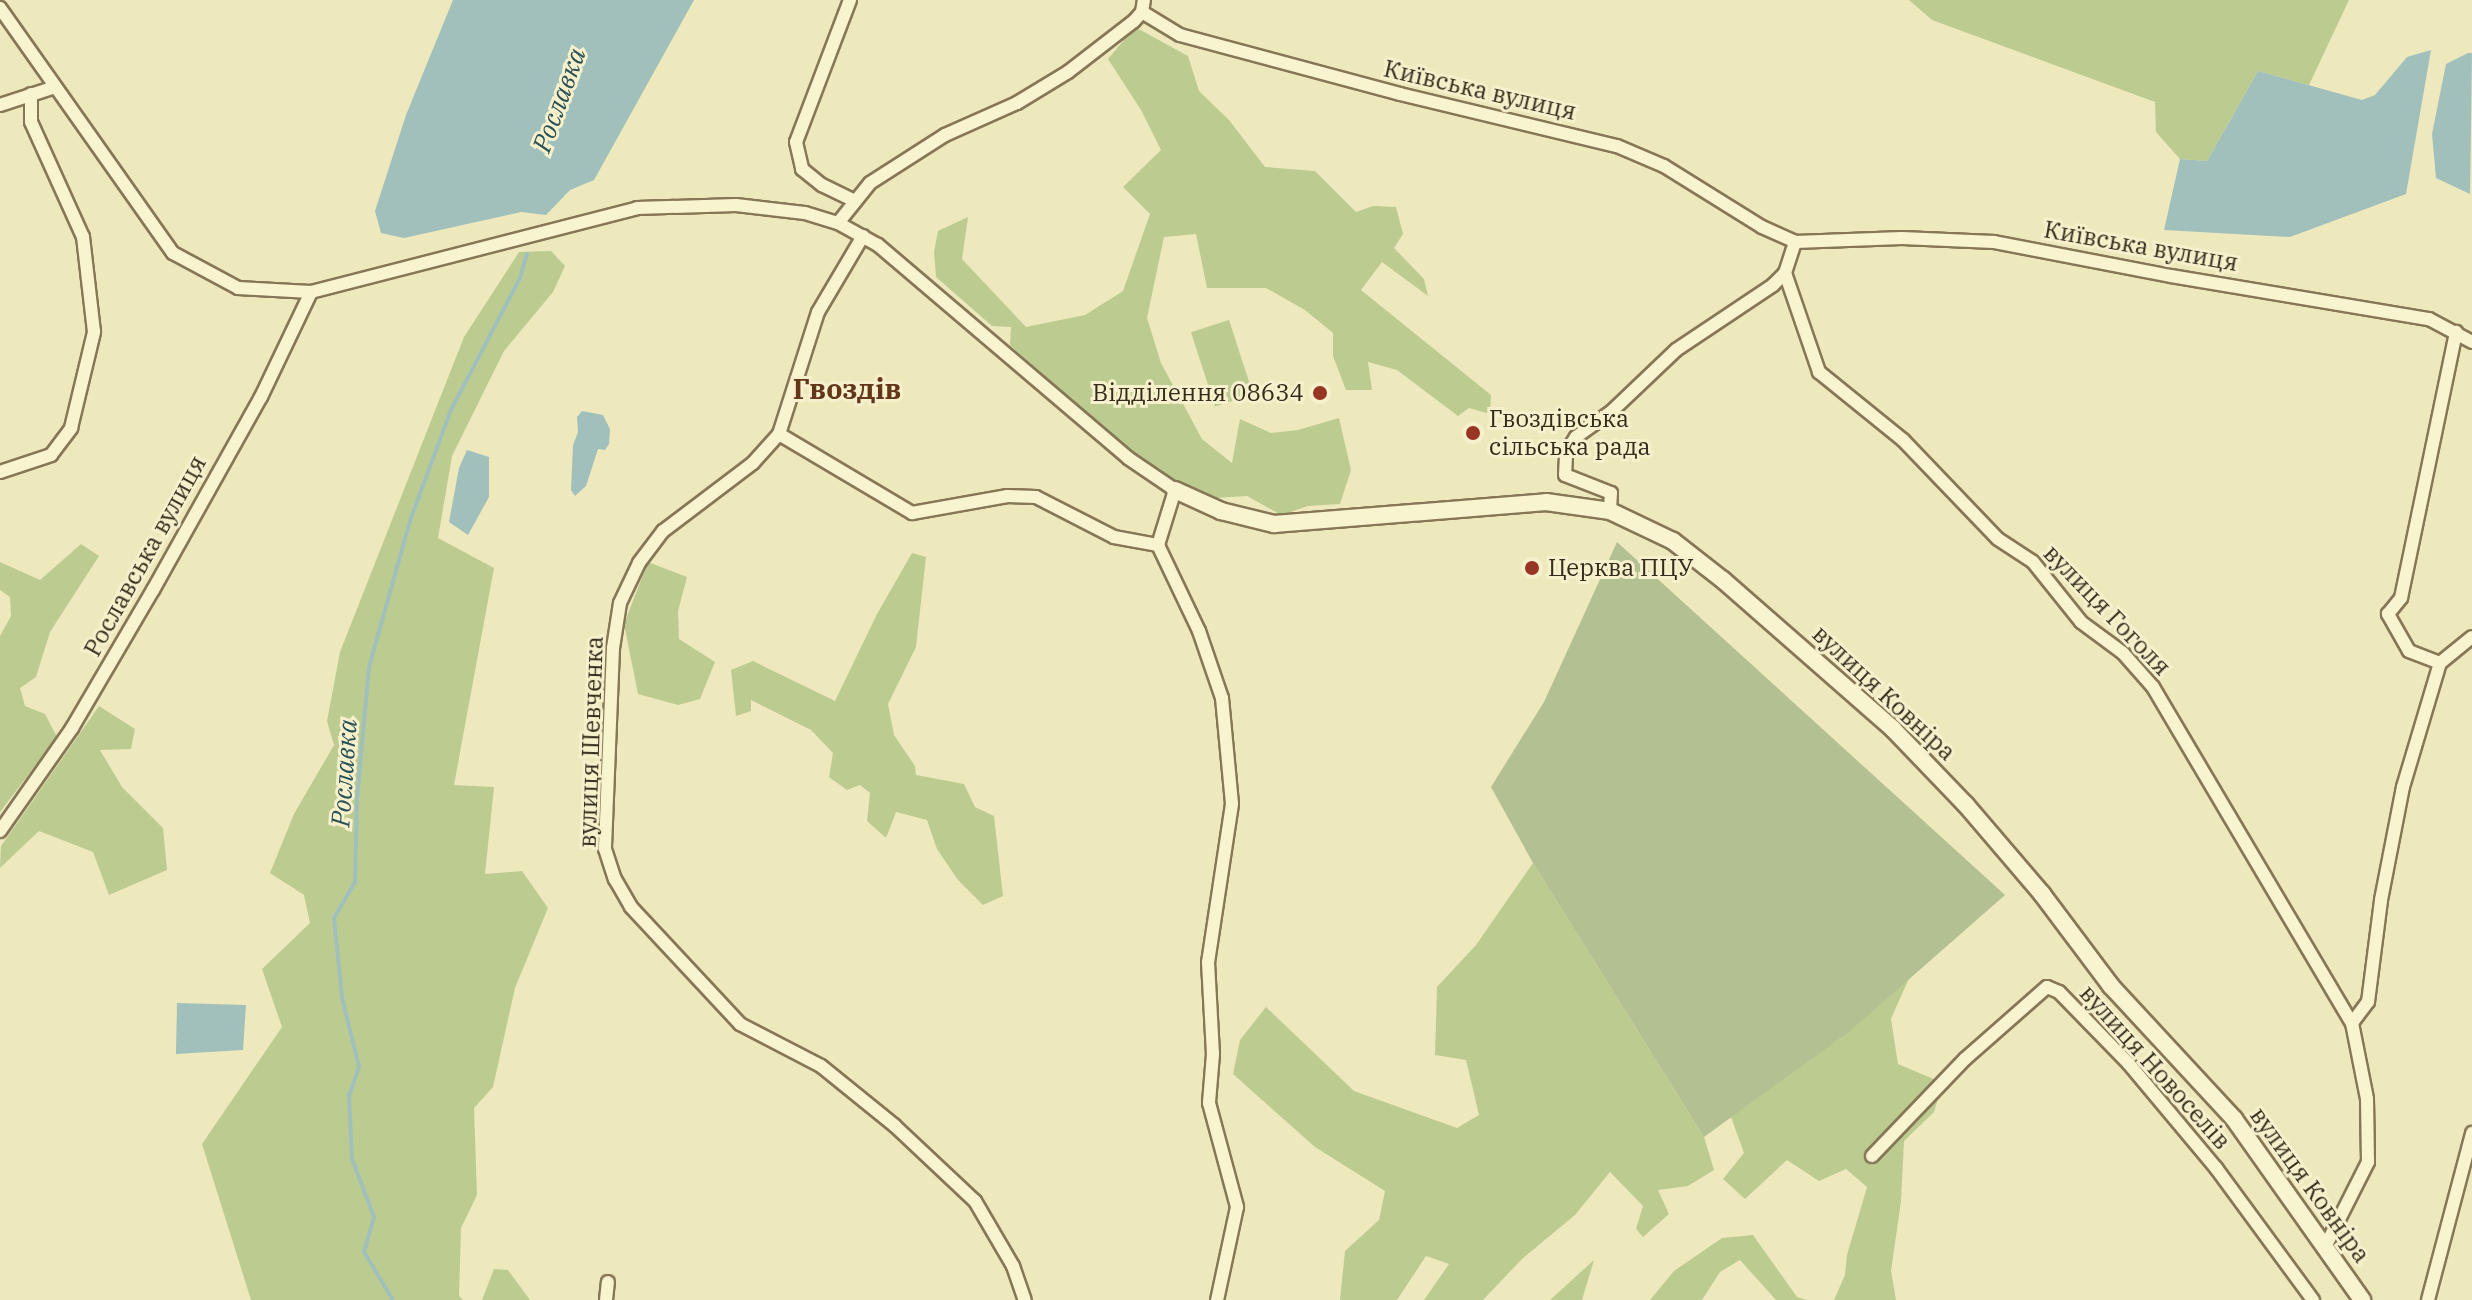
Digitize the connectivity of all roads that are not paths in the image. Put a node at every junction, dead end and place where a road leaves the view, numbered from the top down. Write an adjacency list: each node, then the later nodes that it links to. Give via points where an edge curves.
1 (850, 0): 7 (street, via 796,142 802,169)
2 (1143, 6): 7 (street, via 1068,72 1017,103 945,135 870,183); 10 (street, Київська вулиця, via 1180,35 1617,146 1664,166)
3 (0, 8): 4 (street)
4 (55, 87): 5 (street); 12 (street, via 173,253 238,288)
5 (31, 94): 6 (street); 16 (street, via 31,122 83,237 94,332 71,428 51,455)
6 (0, 105)
7 (855, 201): 8 (street)
8 (838, 223): 9 (street); 12 (street, via 768,207 667,204)
9 (863, 236): 15 (street, вулиця Шевченка, via 818,312); 17 (street, via 1128,458)
10 (1795, 242): 11 (street); 13 (street, Київська вулиця, via 1994,242 2363,306 2429,319)
11 (1785, 273): 18 (street, via 1676,350 1612,411 1576,437 1566,453 1565,475 1611,493); 23 (street, вулиця Гоголя, via 1819,372 1903,440 1998,539 2033,562 2081,622 2123,653 2153,687)
12 (311, 292): 22 (street, Рославська вулиця, via 261,397 153,590 72,728)
13 (2456, 332): 14 (street, Київська вулиця); 21 (street, via 2401,598 2388,614 2409,651)
14 (2472, 342)
15 (779, 434): 19 (street, via 912,513 1007,496 1036,497 1114,537); 29 (street, вулиця Шевченка, via 753,463 663,531 639,563 620,603 613,648 605,849 631,907 740,1024 821,1066 975,1201 1013,1266)
16 (0, 472)
17 (1175, 490): 18 (street, вулиця Ковніра, via 1221,511 1274,524 1546,502); 19 (street)
18 (1610, 511): 26 (street, вулиця Ковніра, via 1686,551 1893,729 2042,894 2111,986 2234,1119)
19 (1158, 545): 30 (street, via 1199,631 1222,698 1232,804 1208,962 1213,1054 1209,1103 1237,1207)
20 (2472, 637): 21 (street)
21 (2440, 663): 23 (street, via 2403,787 2368,1002)
22 (0, 831)
23 (2352, 1023): 26 (street, вулиця Гоголя, via 2367,1099 2368,1162)
24 (2472, 1133): 33 (street)
25 (1872, 1156): 31 (street, вулиця Новоселів, via 1965,1059 2047,987 2059,992 2129,1064 2216,1168)
26 (2326, 1245): 32 (street, вулиця Ковніра)
27 (608, 1282): 28 (street)
28 (606, 1300)
29 (1025, 1300)
30 (1217, 1300)
31 (2313, 1300)
32 (2362, 1300)
33 (2428, 1300)

